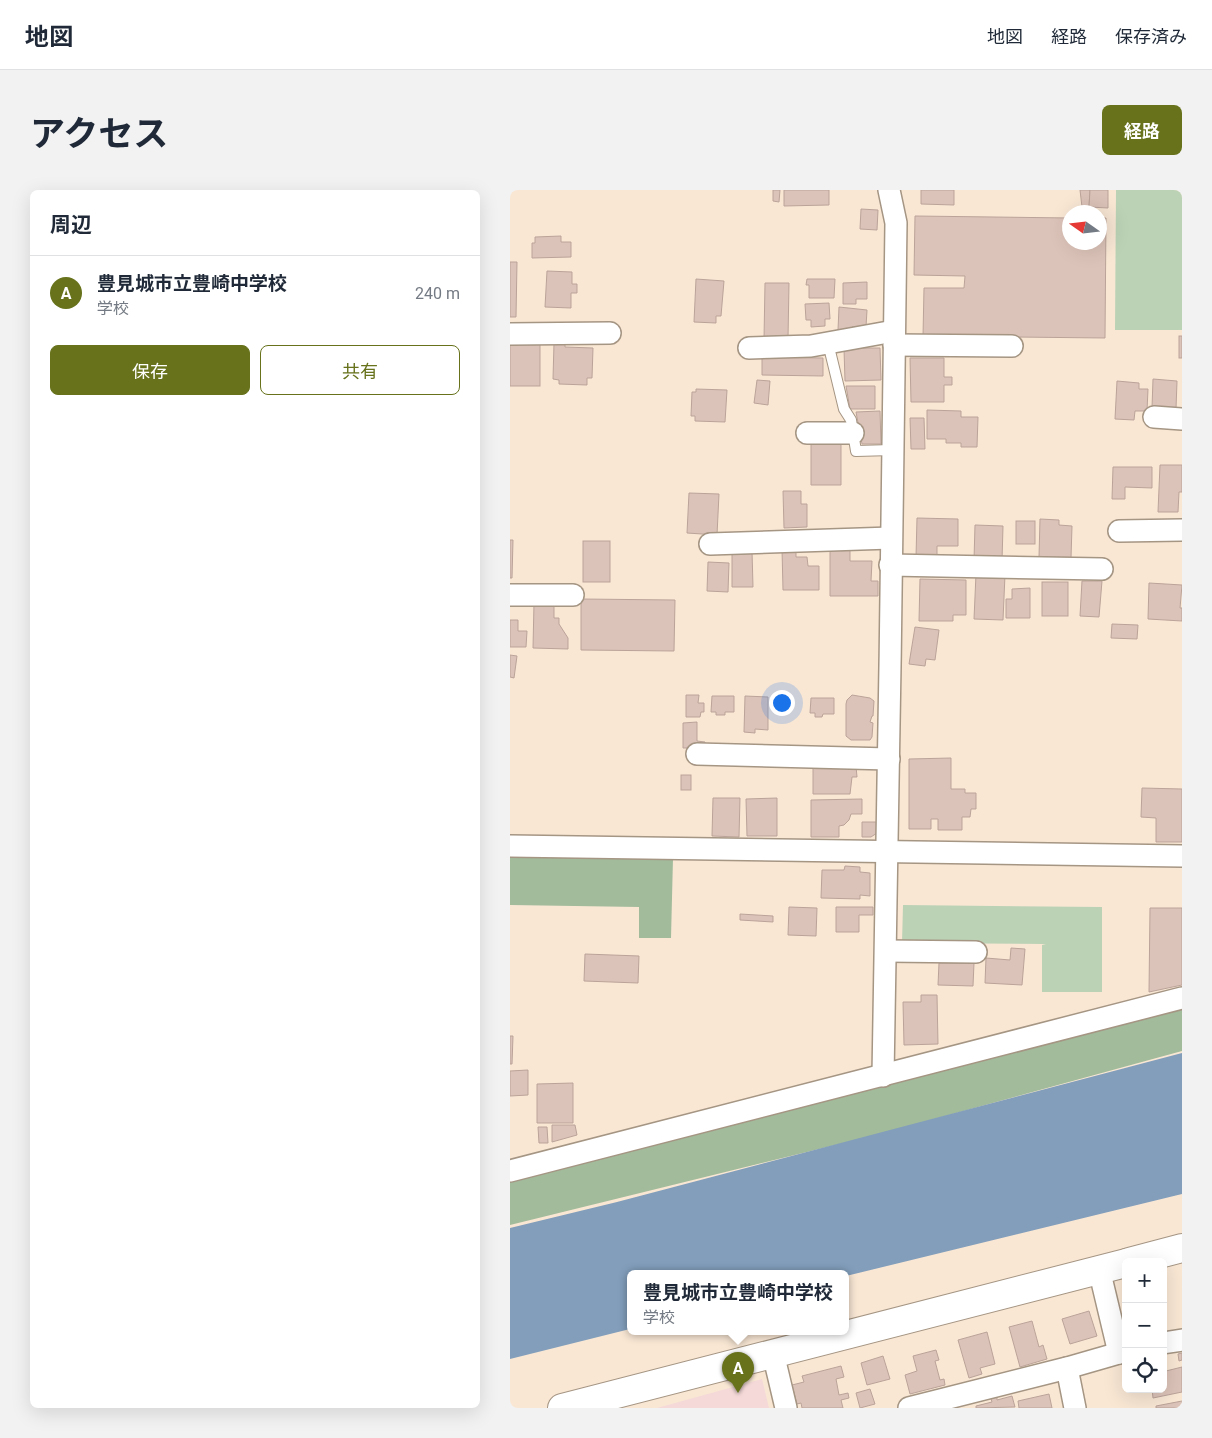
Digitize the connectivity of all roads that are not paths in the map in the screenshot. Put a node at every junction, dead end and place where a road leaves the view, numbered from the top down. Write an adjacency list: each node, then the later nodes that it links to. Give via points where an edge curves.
1 (889, 190): 4 (street, via 896,223)
2 (610, 333): 3 (street)
3 (510, 334)
4 (894, 338): 5 (street); 6 (street); 12 (street)
5 (828, 343): 7 (street); 10 (lane)
6 (1012, 346)
7 (749, 348)
8 (1154, 417): 9 (street)
9 (1182, 419)
10 (853, 432): 11 (street); 12 (lane, via 856,451)
11 (807, 433)
12 (892, 450): 15 (street)
13 (1182, 530): 14 (street)
14 (1119, 531)
15 (891, 538): 16 (street); 17 (street)
16 (710, 544)
17 (890, 565): 18 (street); 22 (street)
18 (1102, 569)
19 (510, 595): 20 (street)
20 (573, 595)
21 (697, 754): 22 (street)
22 (889, 759): 24 (street)
23 (510, 846): 24 (street)
24 (888, 852): 25 (street); 26 (street)
25 (1182, 856)
26 (886, 951): 27 (street); 29 (street)
27 (976, 952)
28 (1182, 998): 29 (street)
29 (882, 1076): 30 (street)
30 (510, 1171)
31 (1182, 1248): 32 (street)
32 (1143, 1258)
33 (1122, 1263): 34 (street)
34 (1099, 1269): 35 (street); 39 (street)
35 (849, 1333)
36 (843, 1335): 40 (street)
37 (1182, 1340): 38 (street)
38 (1167, 1343)
39 (1122, 1352): 41 (street)
40 (773, 1353): 43 (street); 44 (street)
41 (1068, 1368): 42 (street); 46 (street)
42 (963, 1402): 45 (street)
43 (562, 1408)
44 (786, 1408)
45 (909, 1408)
46 (1076, 1408)

